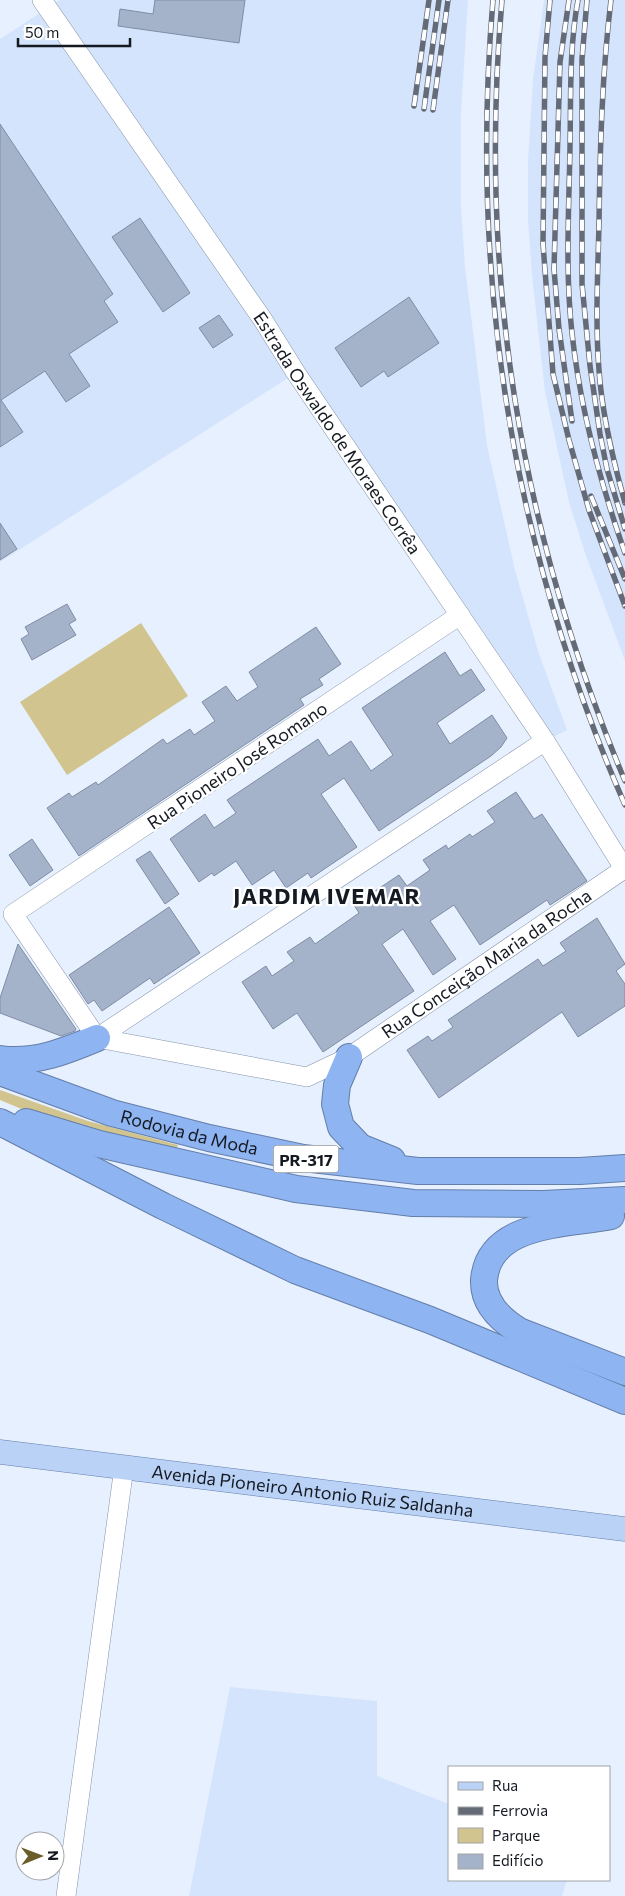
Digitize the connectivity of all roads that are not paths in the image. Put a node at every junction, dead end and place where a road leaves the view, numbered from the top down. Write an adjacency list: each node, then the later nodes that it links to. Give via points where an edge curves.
1 (42, 0): 2 (street, Estrada Oswaldo de Moraes Corrêa, via 263,320)
2 (460, 615): 3 (street, Estrada Oswaldo de Moraes Corrêa); 5 (street, Rua Pioneiro José Romano, via 13,914)
3 (545, 741): 4 (street, Estrada Oswaldo de Moraes Corrêa); 5 (street)
4 (625, 870): 6 (street, Rua Conceição Maria da Rocha)
5 (97, 1038): 6 (street, Rua Conceição Maria da Rocha, via 307,1077); 7 (highway, via 58,1054 15,1061)
6 (349, 1057): 12 (highway, via 337,1085 335,1104 341,1127 360,1147)
7 (0, 1059)
8 (0, 1072): 12 (highway, Rodovia da Moda / PR-317, via 112,1113 209,1138 303,1158)
9 (0, 1113): 13 (highway, Rodovia da Moda / PR-317, via 99,1144 296,1188 413,1203 543,1204)
10 (0, 1122): 16 (highway, via 295,1270 430,1320)
11 (625, 1168): 12 (highway, Rodovia da Moda / PR-317)
12 (418, 1171)
13 (625, 1200)
14 (625, 1214): 15 (highway, via 518,1234 498,1247 486,1268 484,1282 486,1295 497,1315 519,1332)
15 (625, 1372)
16 (625, 1400)
17 (0, 1452): 18 (main road, Avenida Pioneiro Antonio Ruiz Saldanha)
18 (124, 1468): 19 (main road, Avenida Pioneiro Antonio Ruiz Saldanha); 20 (street)
19 (625, 1529)
20 (66, 1896)

